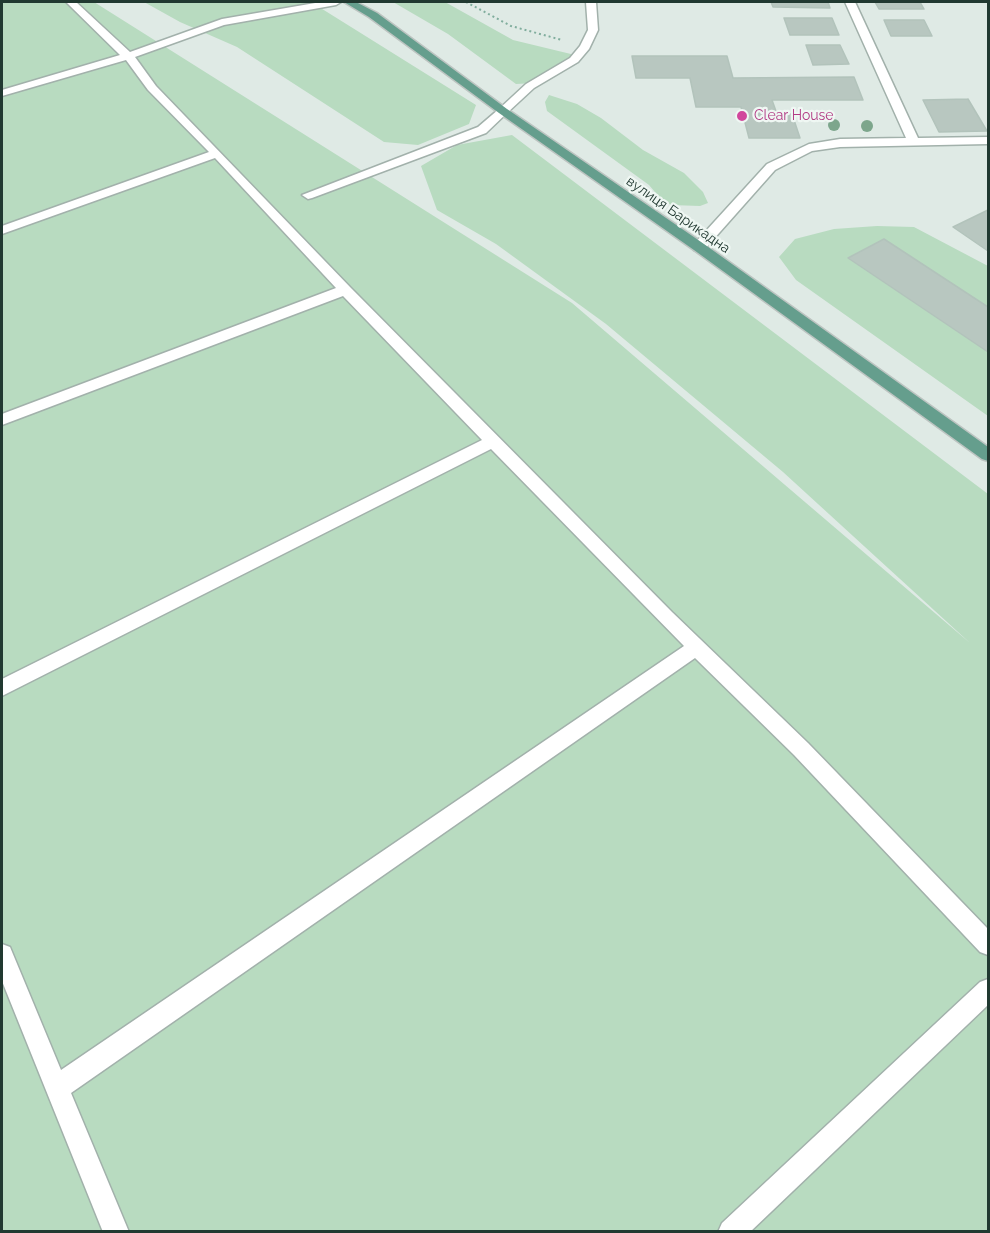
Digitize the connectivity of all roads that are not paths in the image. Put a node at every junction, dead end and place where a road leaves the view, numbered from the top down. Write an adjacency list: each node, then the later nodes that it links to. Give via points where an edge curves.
1 (71, 2): 6 (street)
2 (336, 2): 6 (street, via 222,22)
3 (349, 2): 8 (main road, вулиця Барикадна, via 373,15)
4 (591, 2): 8 (street, via 593,30 585,47 574,60 530,86)
5 (850, 2): 9 (street)
6 (128, 56): 7 (street); 11 (street, via 152,88)
7 (2, 93)
8 (503, 111): 12 (street, via 482,130); 14 (main road, вулиця Барикадна)
9 (913, 140): 10 (street); 14 (street, via 840,142 809,148 786,158 771,167)
10 (988, 141)
11 (217, 153): 13 (street); 15 (street)
12 (308, 195)
13 (2, 230)
14 (699, 247): 18 (main road, вулиця Барикадна)
15 (345, 290): 16 (street); 17 (street)
16 (2, 420)
17 (494, 441): 19 (street); 20 (street)
18 (988, 455)
19 (698, 646): 21 (street); 24 (street)
20 (2, 688)
21 (988, 944)
22 (2, 955): 24 (street)
23 (988, 990): 26 (street)
24 (58, 1087): 25 (street)
25 (116, 1232)
26 (731, 1232)

